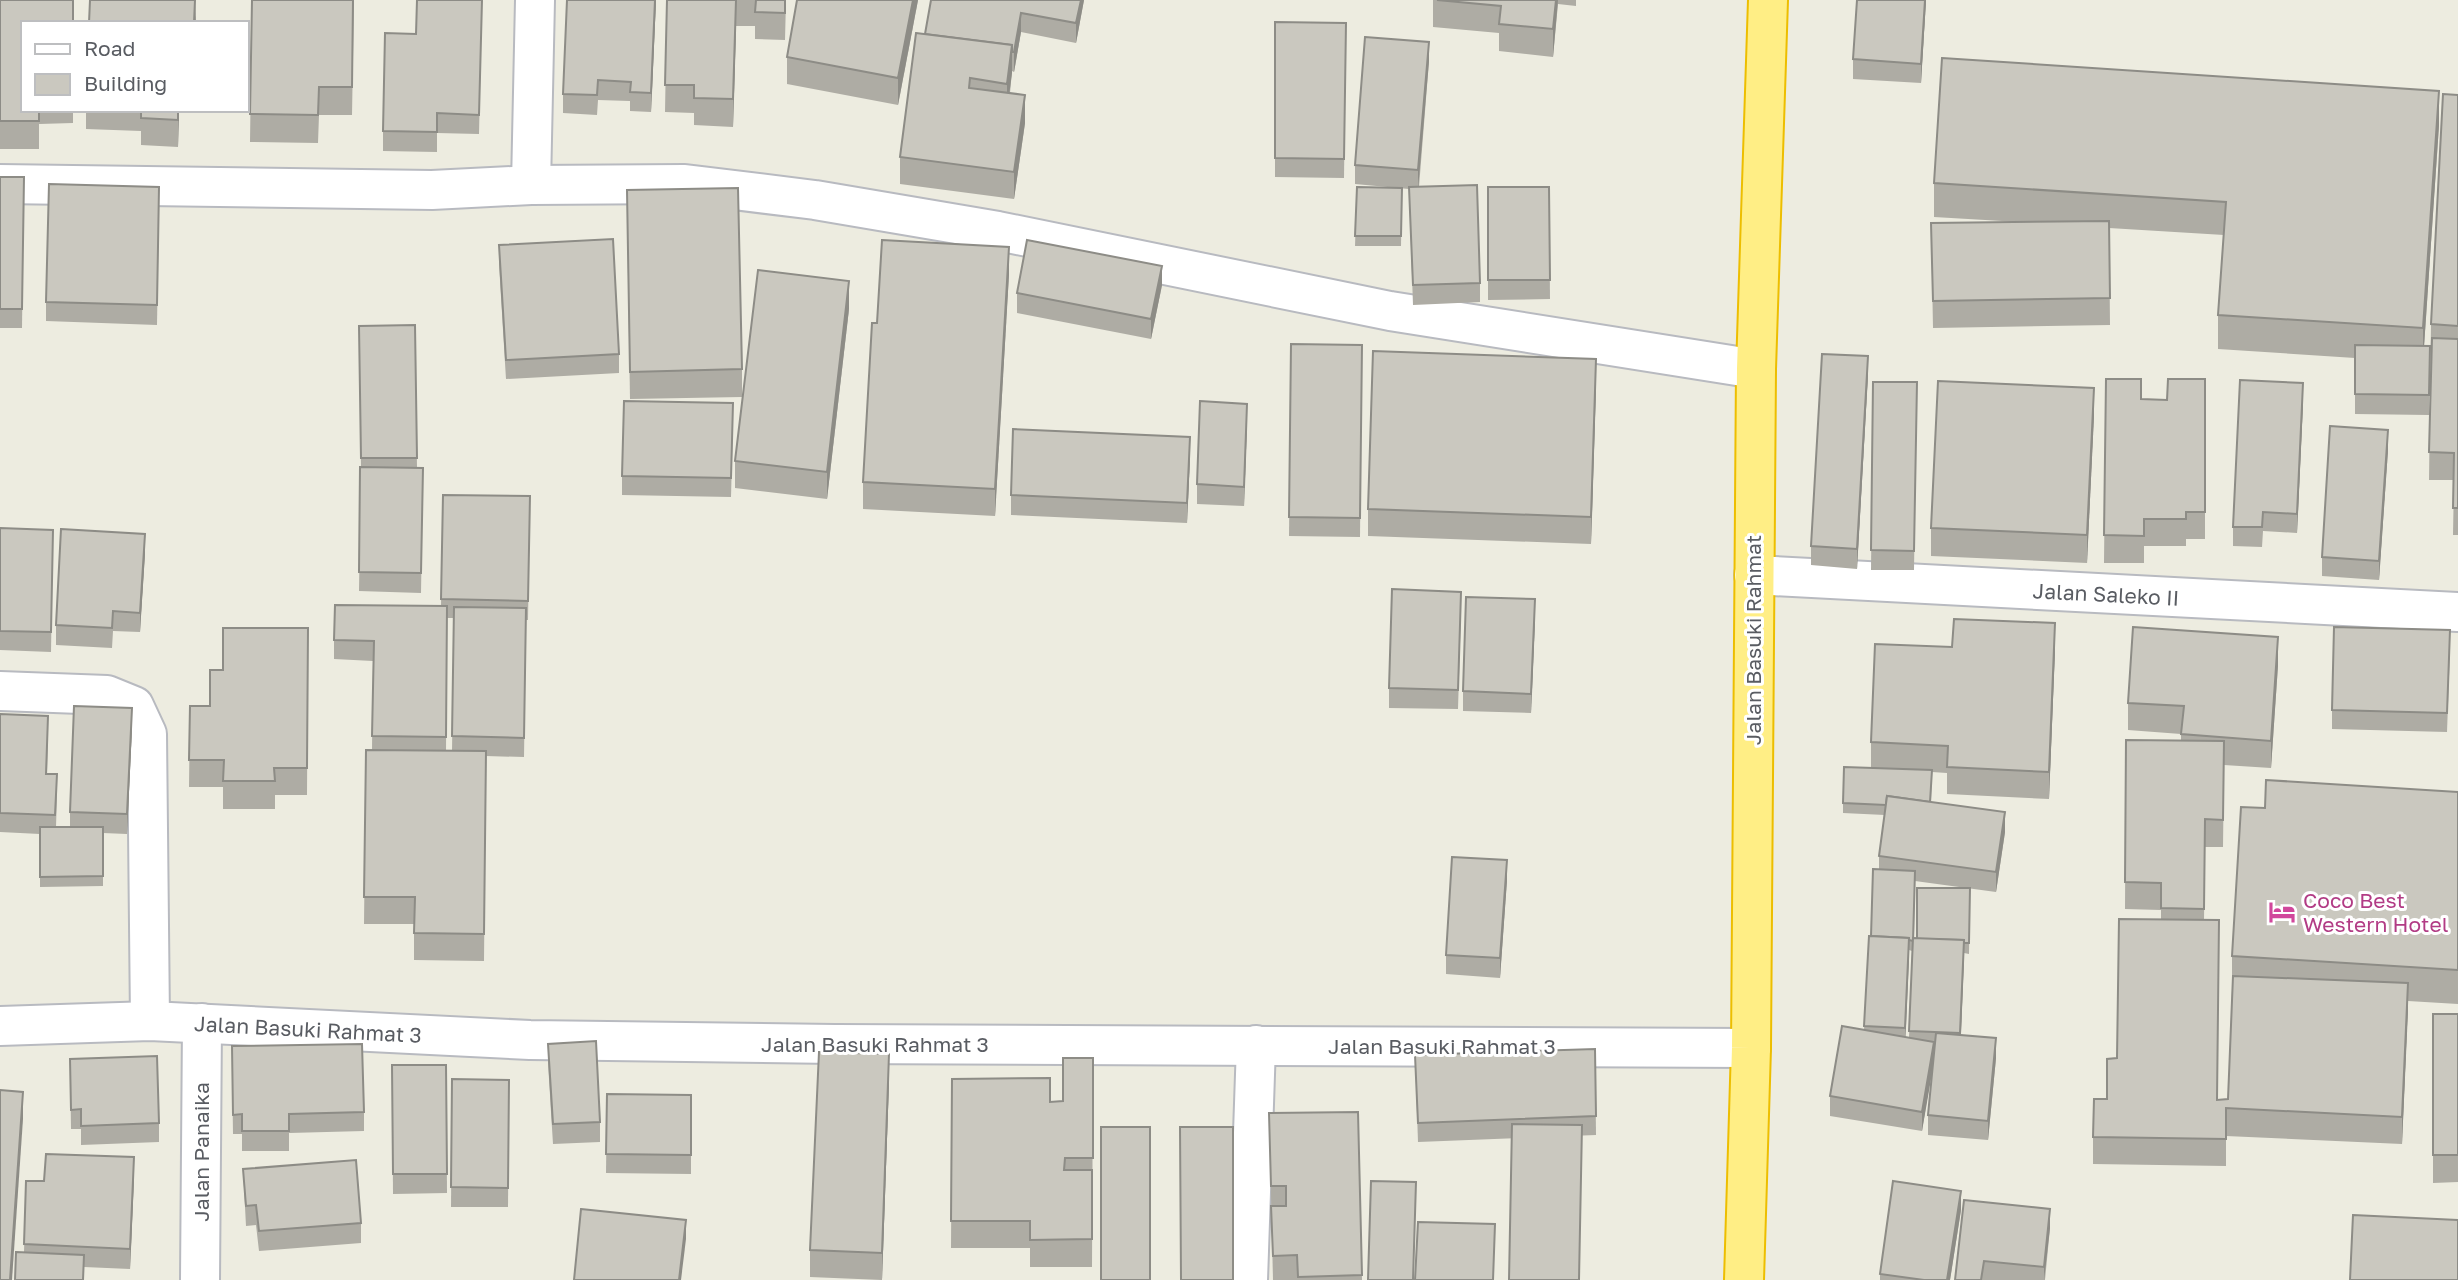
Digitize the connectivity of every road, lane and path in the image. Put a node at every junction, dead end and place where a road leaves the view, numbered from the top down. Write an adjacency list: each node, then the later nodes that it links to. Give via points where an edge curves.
1 (535, 0): 4 (street)
2 (1768, 0): 5 (highway, Jalan Basuki Rahmat)
3 (0, 184): 4 (street, via 432,190)
4 (531, 184): 5 (street, via 685,184 816,200 1390,311)
5 (1756, 369): 6 (highway, Jalan Basuki Rahmat)
6 (1754, 575): 7 (street, Jalan Saleko II); 13 (highway, Jalan Basuki Rahmat)
7 (2458, 612)
8 (0, 691): 9 (street, via 107,695 134,706 147,734)
9 (150, 1021): 10 (street, Jalan Basuki Rahmat 3); 11 (street, Jalan Basuki Rahmat 3)
10 (202, 1023): 12 (street, Jalan Basuki Rahmat 3, via 530,1040); 14 (street, Jalan Panaika)
11 (0, 1026)
12 (1256, 1045): 13 (street, Jalan Basuki Rahmat 3); 15 (street)
13 (1751, 1048): 16 (highway, Jalan Basuki Rahmat)
14 (200, 1280)
15 (1248, 1280)
16 (1744, 1280)

